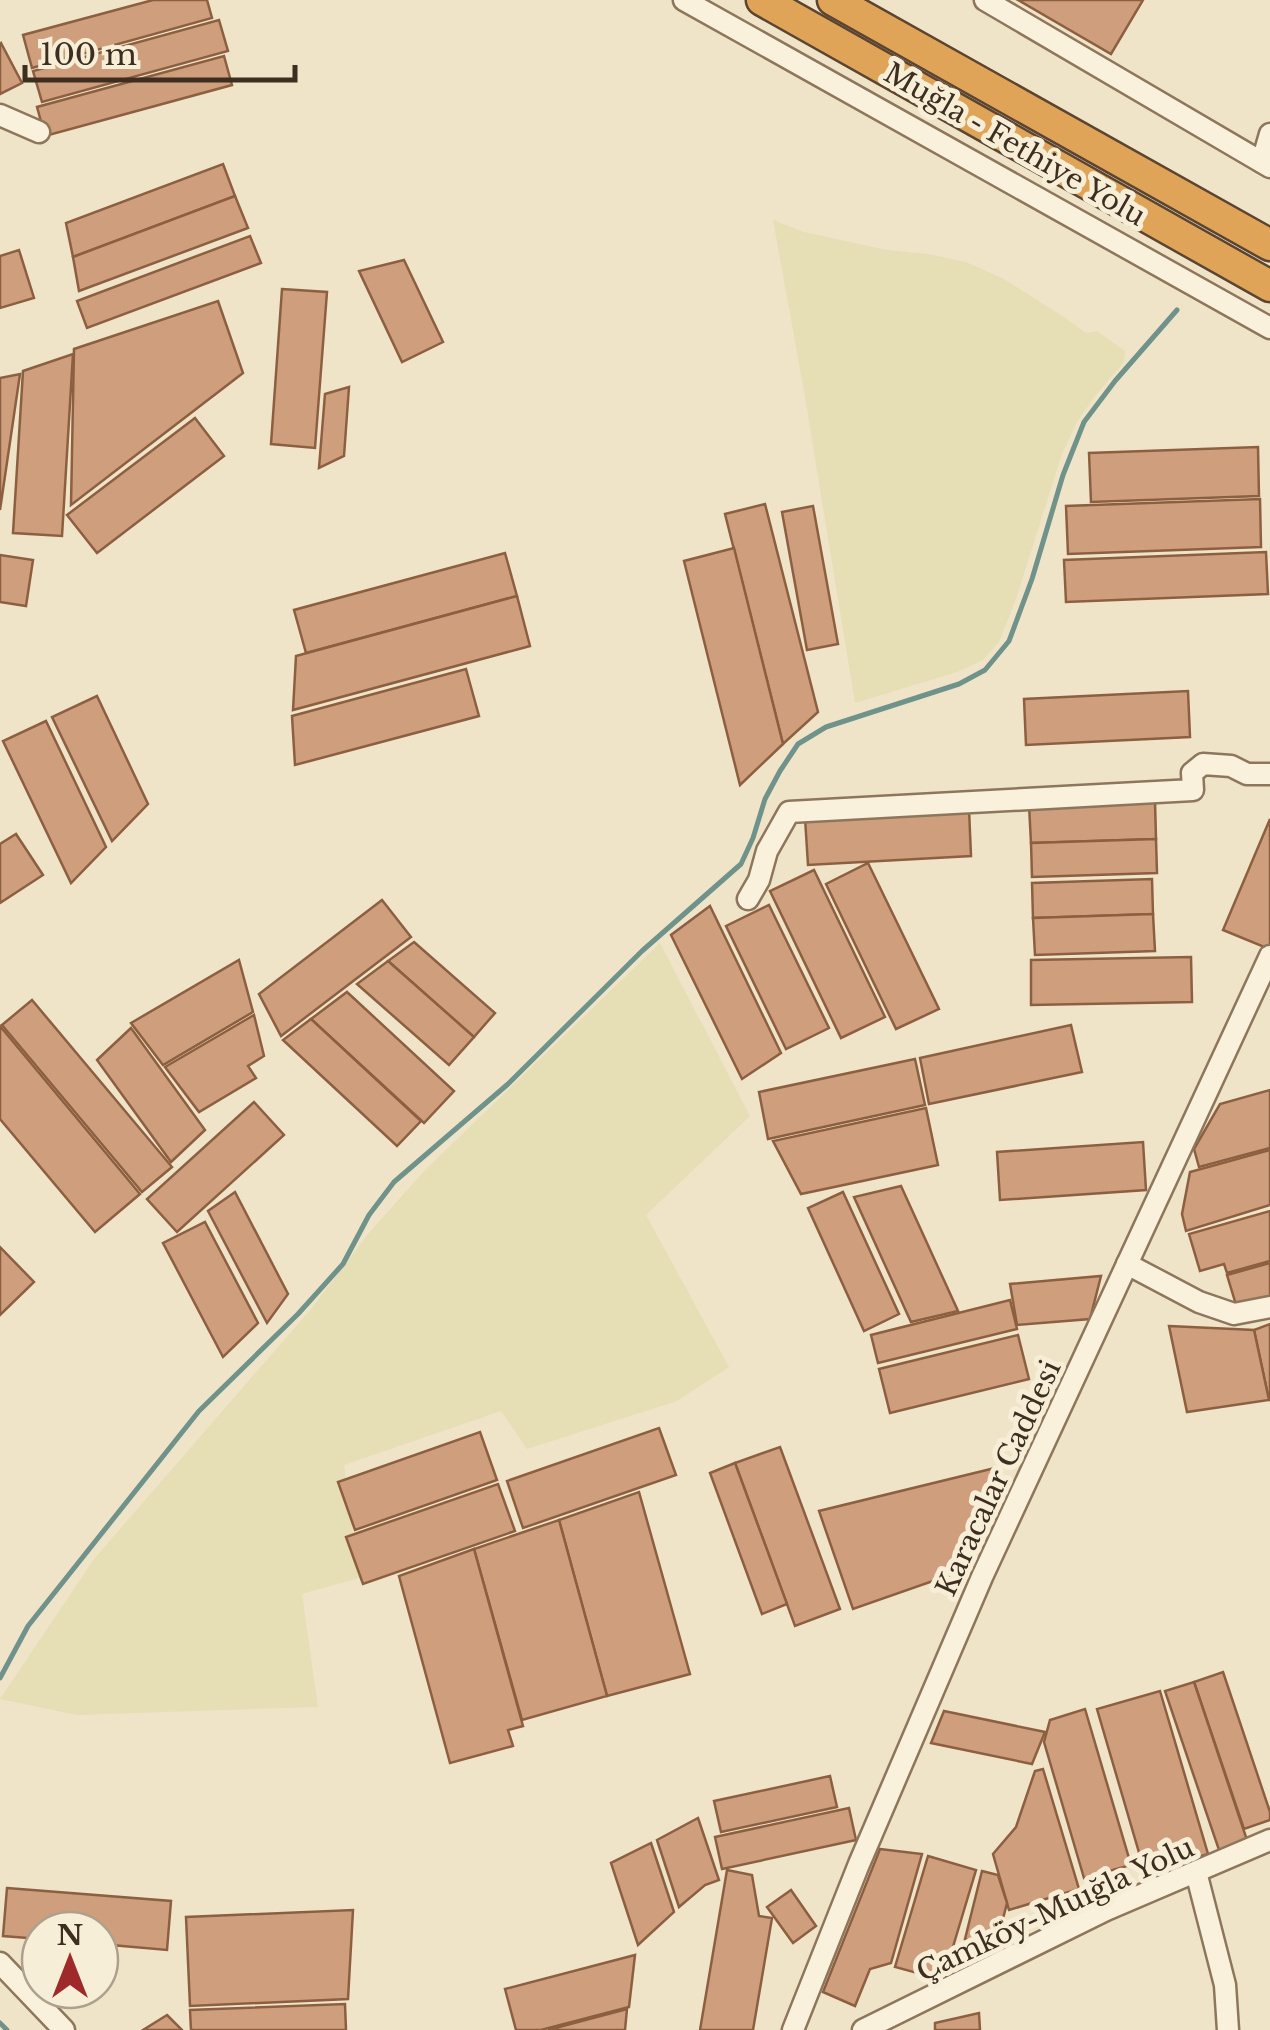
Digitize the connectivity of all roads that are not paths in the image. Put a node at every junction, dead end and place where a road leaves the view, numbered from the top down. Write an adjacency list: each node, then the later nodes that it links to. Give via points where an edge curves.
1 (684, 0): 11 (street)
2 (762, 0): 10 (highway, Muğla - Fethiye Yolu)
3 (834, 0): 9 (highway, Muğla - Fethiye Yolu)
4 (985, 0): 8 (street)
5 (0, 114): 6 (street)
6 (38, 132)
7 (1270, 134): 8 (street)
8 (1266, 164)
9 (1270, 246)
10 (1270, 286)
11 (1270, 328)
12 (1270, 774): 13 (street, via 1202,764 1192,773 1193,790 789,812)
13 (748, 898)
14 (1270, 956): 15 (street, Karacalar Caddesi)
15 (1127, 1264): 16 (street, via 1234,1314); 22 (street, Karacalar Caddesi, via 982,1577)
16 (1270, 1307)
17 (1270, 1840): 18 (street, Çamköy-Muığla Yolu)
18 (1196, 1872): 20 (street, Çamköy-Muığla Yolu, via 1106,1910); 23 (street, via 1225,1985)
19 (0, 1963): 21 (street)
20 (877, 2027)
21 (64, 2030)
22 (792, 2030)
23 (1228, 2030)

